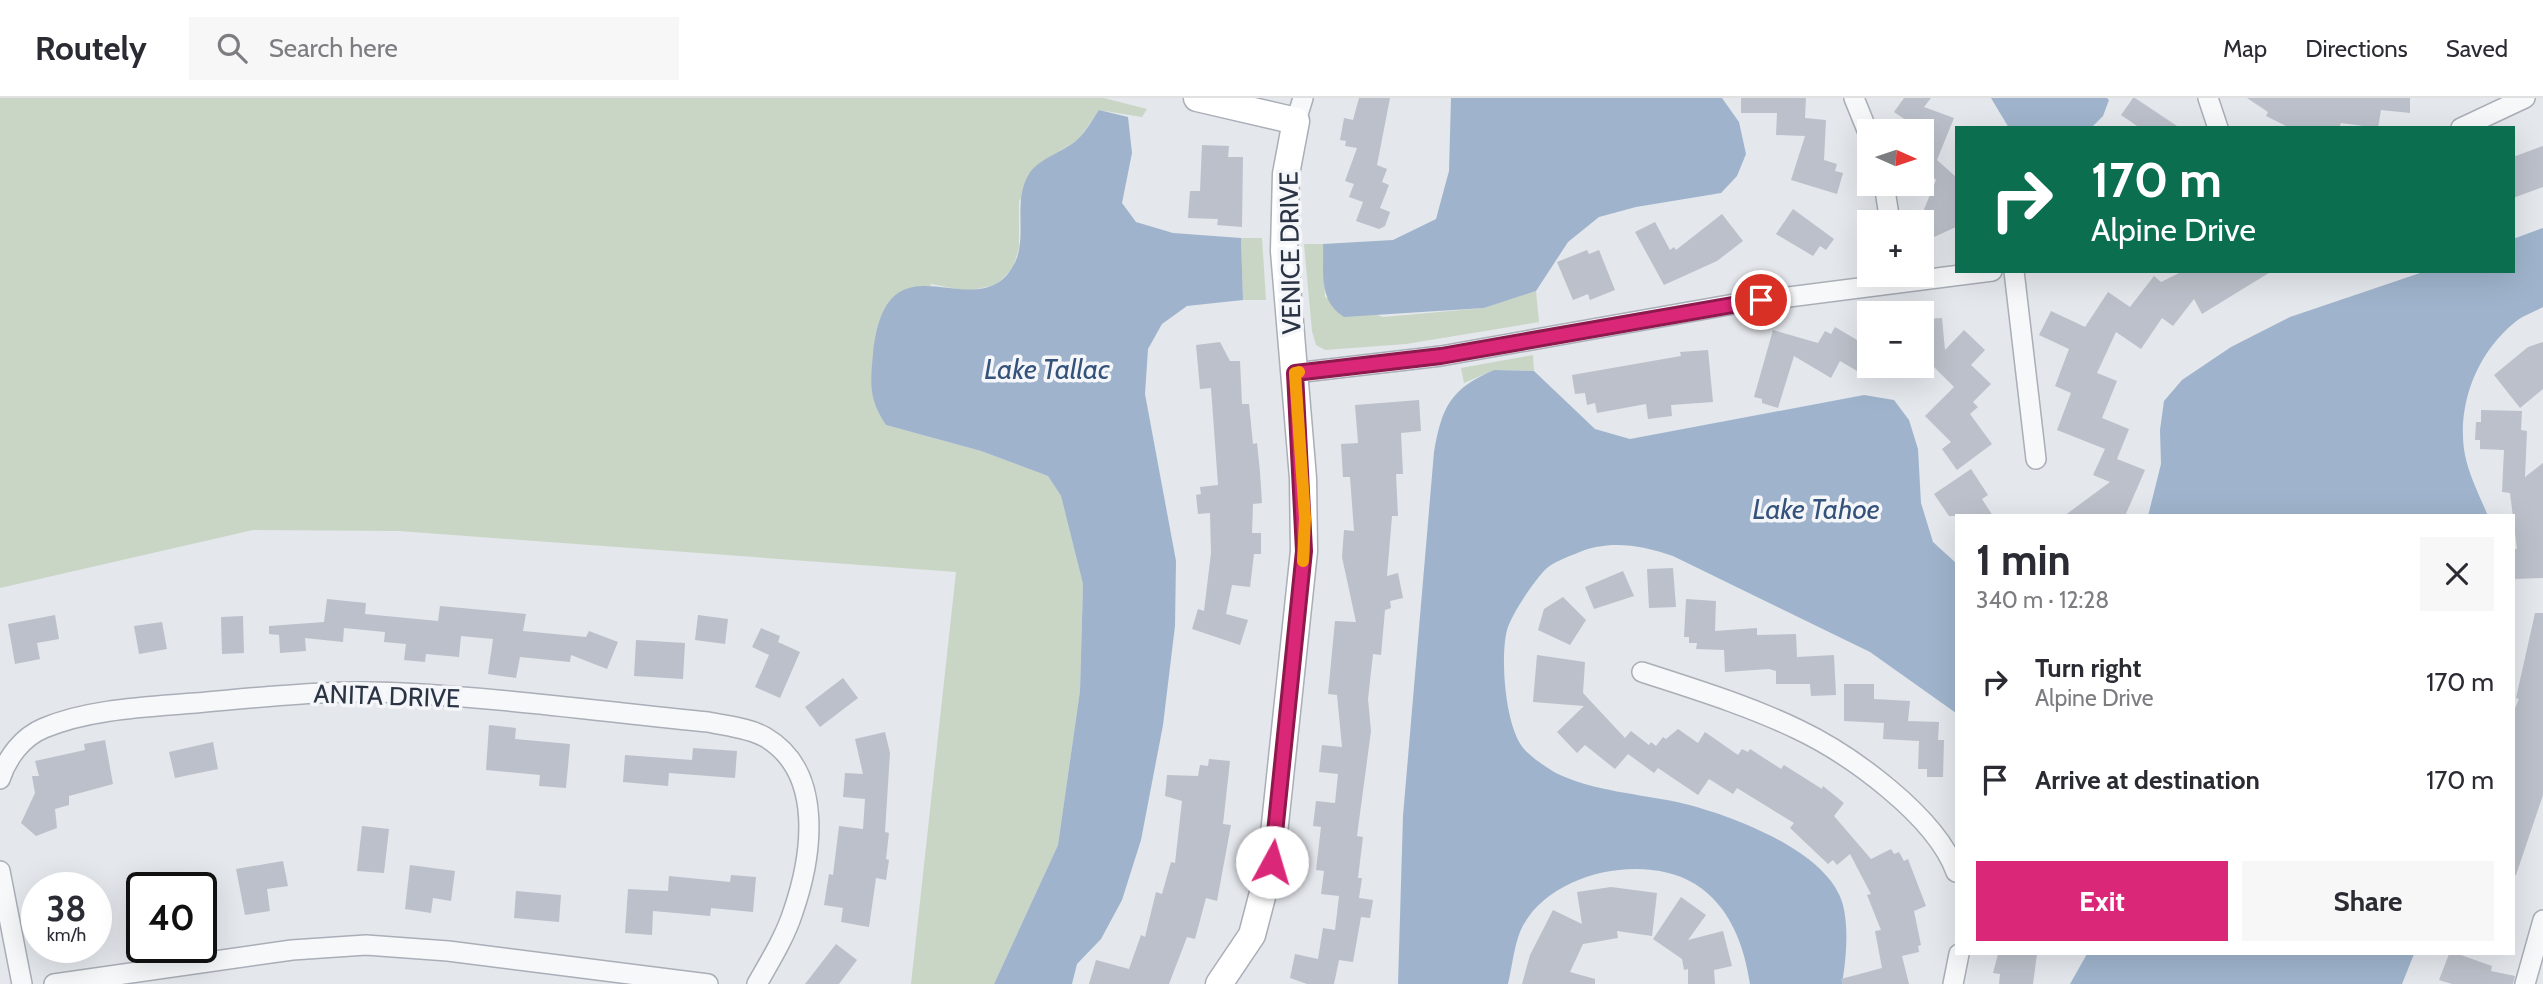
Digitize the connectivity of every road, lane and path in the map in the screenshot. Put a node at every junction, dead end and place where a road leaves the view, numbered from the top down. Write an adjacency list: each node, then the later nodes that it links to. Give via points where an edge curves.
1 (1197, 98): 5 (street)
2 (1854, 98): 6 (street)
3 (2208, 98): 7 (street)
4 (2525, 98): 8 (street)
5 (1299, 109): 13 (street, VENICE DRIVE, via 1284,211)
6 (1863, 119)
7 (2217, 126)
8 (2465, 126)
9 (1965, 273): 11 (street)
10 (2014, 273): 14 (street)
11 (1934, 275)
12 (1857, 284): 13 (street, via 1441,356)
13 (1295, 373): 26 (street, VENICE DRIVE, via 1304,551 1272,862 1252,934)
14 (2036, 459)
15 (1642, 672): 17 (street, via 1737,703 1800,730 1901,798 1937,835)
16 (0, 779): 25 (street, ANITA DRIVE, via 5,763 20,745 43,729 94,715 304,693 401,693 708,722 763,736 791,760 803,780 808,803 804,878 793,915)
17 (1955, 870)
18 (0, 871): 22 (street)
19 (2543, 920): 21 (street)
20 (1959, 955): 27 (street)
21 (2538, 957): 28 (street)
22 (22, 984)
23 (54, 984): 24 (street, via 292,950 366,945)
24 (708, 984)
25 (757, 984)
26 (1219, 984)
27 (1953, 984)
28 (2525, 984)

